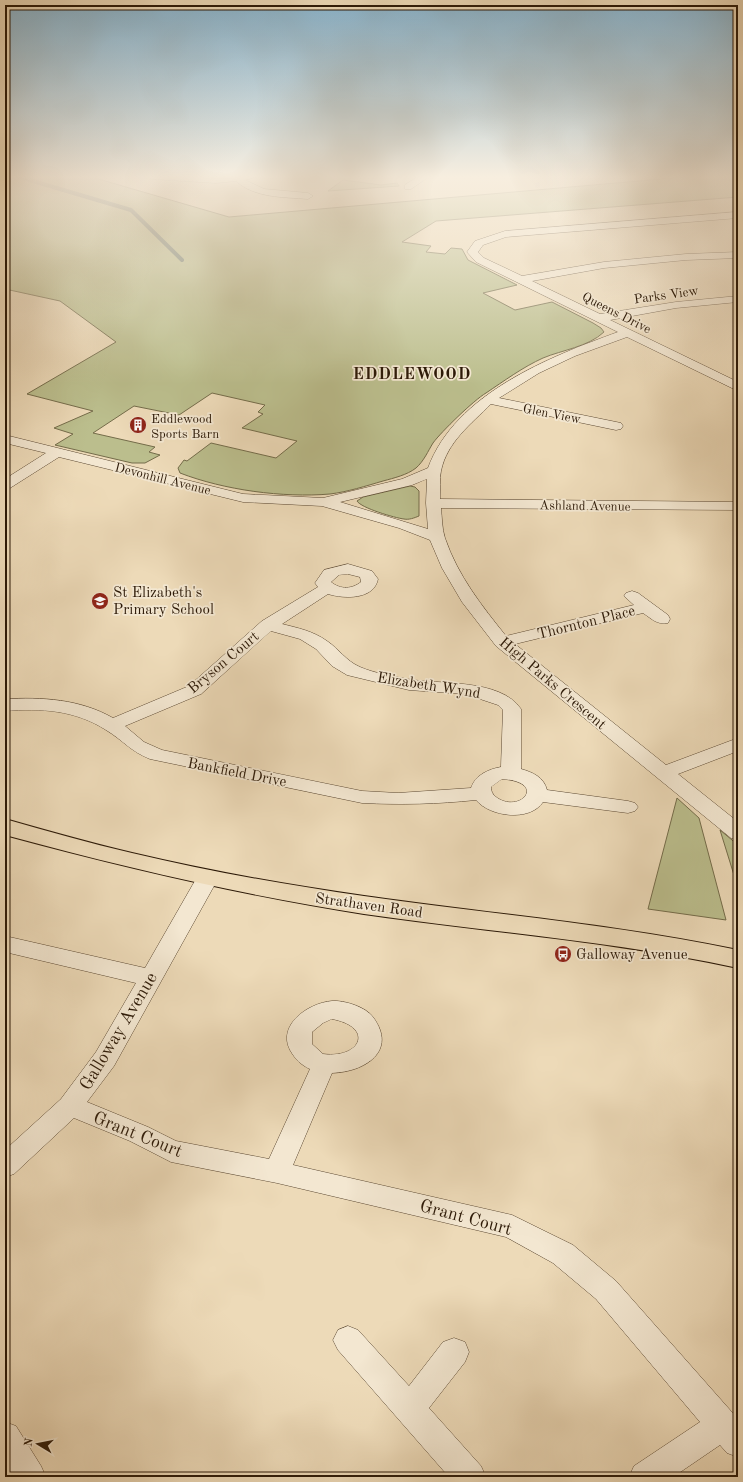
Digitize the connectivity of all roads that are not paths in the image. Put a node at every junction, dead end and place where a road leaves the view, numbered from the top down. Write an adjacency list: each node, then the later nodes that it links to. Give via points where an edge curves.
1 (478, 245): 3 (street, Queens Drive, via 472,252 480,260)
2 (738, 255): 3 (street, via 604,265)
3 (520, 280): 5 (street, Queens Drive)
4 (736, 300): 5 (street, Parks View)
5 (599, 318): 6 (street, Queens Drive)
6 (627, 334): 7 (street, Queens Drive); 8 (street, High Parks Crescent, via 571,353 535,370)
7 (738, 387)
8 (488, 400): 9 (street, Glen View); 12 (street, High Parks Crescent, via 455,432 441,451)
9 (616, 426)
10 (5, 439): 11 (street, Devonhill Avenue)
11 (57, 452): 13 (street); 14 (street, Devonhill Avenue, via 242,498)
12 (434, 471): 14 (street, Devonhill Avenue, via 407,482); 15 (street, High Parks Crescent)
13 (5, 485)
14 (323, 502): 17 (street, Devonhill Avenue, via 404,525)
15 (433, 503): 16 (street, Ashland Avenue); 17 (street, High Parks Crescent)
16 (738, 506)
17 (437, 538): 23 (street, High Parks Crescent, via 450,568 470,602)
18 (327, 588): 22 (street, Bryson Court)
19 (632, 596): 20 (street, Thornton Place)
20 (647, 607): 21 (street, Thornton Place); 23 (street, Thornton Place)
21 (662, 619)
22 (268, 625): 25 (street, Bryson Court, via 195,690 154,710); 27 (street, Elizabeth Wynd, via 306,635 353,671 410,685 467,689 504,701 512,709)
23 (502, 642): 28 (street, High Parks Crescent)
24 (5, 705): 25 (street, Bankfield Drive, via 35,703 68,706)
25 (112, 725): 29 (street, Bankfield Drive, via 136,746 157,755 362,797 434,798)
26 (738, 744): 28 (street)
27 (511, 773): 29 (street, via 500,773 488,778 481,787); 30 (street, via 535,783)
28 (663, 773): 33 (street, High Parks Crescent)
29 (482, 793): 30 (street, via 486,800 494,805 516,808 530,803)
30 (538, 795): 31 (street)
31 (628, 807)
32 (5, 827): 34 (main road, Strathaven Road, via 149,865)
33 (738, 833)
34 (208, 877): 36 (main road, Strathaven Road, via 364,905 604,935 694,949); 37 (street, Galloway Avenue)
35 (5, 944): 37 (street)
36 (738, 959)
37 (151, 978): 39 (street, Galloway Avenue, via 105,1059)
38 (324, 1064): 41 (street)
39 (70, 1106): 40 (street, Galloway Avenue); 41 (street, Grant Court, via 171,1150)
40 (5, 1166)
41 (278, 1172): 45 (street, Grant Court, via 512,1227 562,1254 606,1290)
42 (348, 1340): 44 (street)
43 (454, 1352): 44 (street)
44 (410, 1410): 48 (street)
45 (730, 1433): 49 (street, Grant Court)
46 (5, 1438): 47 (street)
47 (30, 1477)
48 (470, 1477)
49 (645, 1477)

